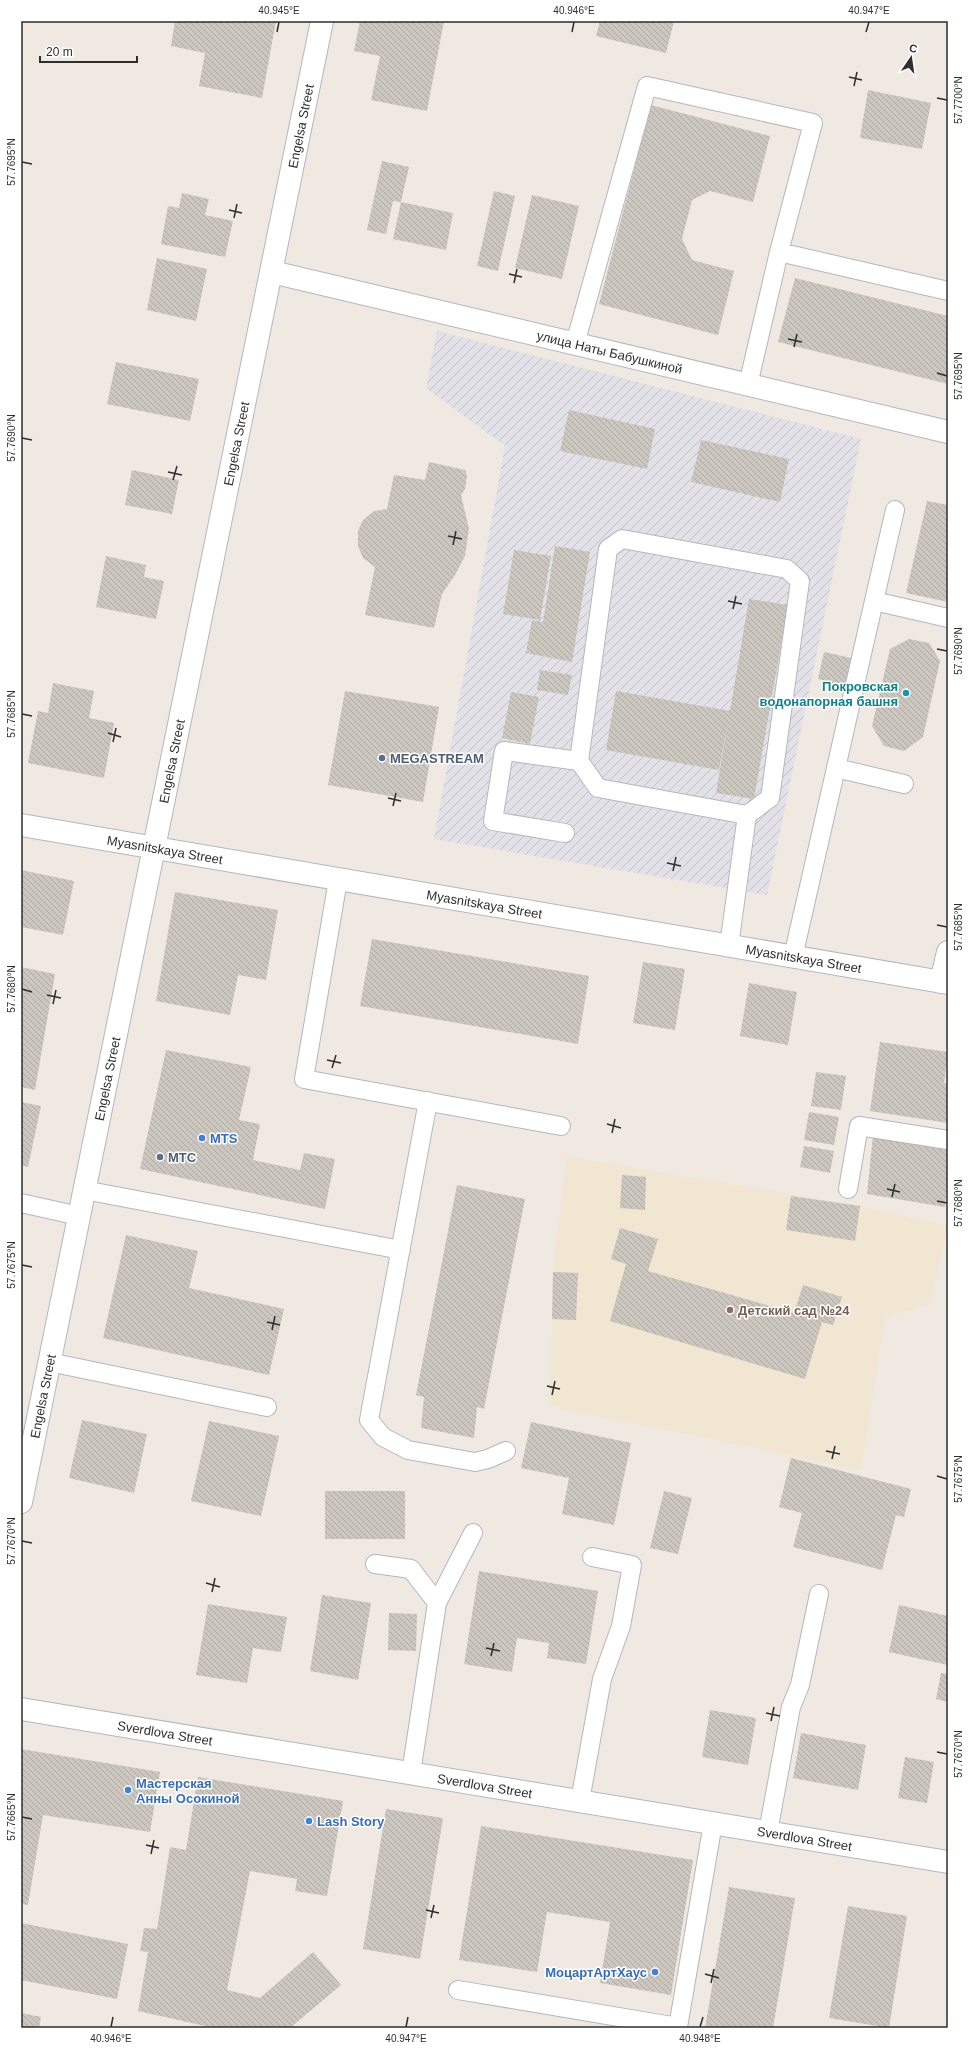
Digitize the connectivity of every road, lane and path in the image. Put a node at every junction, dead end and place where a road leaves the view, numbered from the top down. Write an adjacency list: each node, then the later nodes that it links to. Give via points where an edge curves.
1 (322, 21): 3 (street, Engelsa Street)
2 (779, 252): 4 (lane); 5 (lane, via 813,123 647,86); 6 (lane)
3 (272, 272): 5 (street, улица Наты Бабушкиной); 17 (street, Engelsa Street)
4 (948, 290)
5 (574, 344): 6 (street, улица Наты Бабушкиной)
6 (748, 385): 7 (street, улица Наты Бабушкиной)
7 (948, 432)
8 (895, 510): 9 (lane)
9 (874, 602): 10 (lane); 12 (lane)
10 (948, 618)
11 (579, 761): 14 (lane, via 598,788); 14 (lane, via 608,549 622,539 787,569 800,581 770,798); 16 (lane, via 504,751 493,821)
12 (836, 768): 13 (lane); 21 (lane)
13 (904, 784)
14 (746, 815): 19 (lane)
15 (21, 825): 17 (street, Myasnitskaya Street)
16 (565, 833)
17 (153, 849): 18 (street, Myasnitskaya Street); 27 (street, Engelsa Street)
18 (338, 880): 19 (street, Myasnitskaya Street); 23 (lane, via 304,1079)
19 (729, 946): 21 (street, Myasnitskaya Street)
20 (948, 952): 22 (street)
21 (793, 957): 22 (street, Myasnitskaya Street)
22 (945, 983)
23 (428, 1101): 24 (lane); 30 (lane)
24 (561, 1126)
25 (948, 1140): 26 (lane, via 859,1126)
26 (848, 1189)
27 (84, 1190): 29 (street, Engelsa Street); 30 (lane)
28 (21, 1203): 29 (lane)
29 (79, 1216): 31 (street, Engelsa Street)
30 (401, 1250): 33 (lane, via 369,1420 383,1437 408,1450 475,1462)
31 (49, 1362): 32 (lane); 34 (street, Engelsa Street)
32 (267, 1406)
33 (506, 1451)
34 (21, 1502)
35 (473, 1533): 39 (lane)
36 (592, 1557): 42 (lane, via 632,1565 621,1626 602,1679)
37 (375, 1564): 39 (lane, via 411,1569)
38 (819, 1594): 44 (lane, via 800,1685 792,1707)
39 (437, 1603): 41 (lane)
40 (21, 1709): 41 (street, Sverdlova Street)
41 (411, 1773): 42 (street, Sverdlova Street)
42 (580, 1801): 43 (street, Sverdlova Street)
43 (713, 1823): 44 (street, Sverdlova Street); 46 (lane, via 678,2027)
44 (768, 1832): 45 (street, Sverdlova Street)
45 (948, 1862)
46 (458, 1990)

